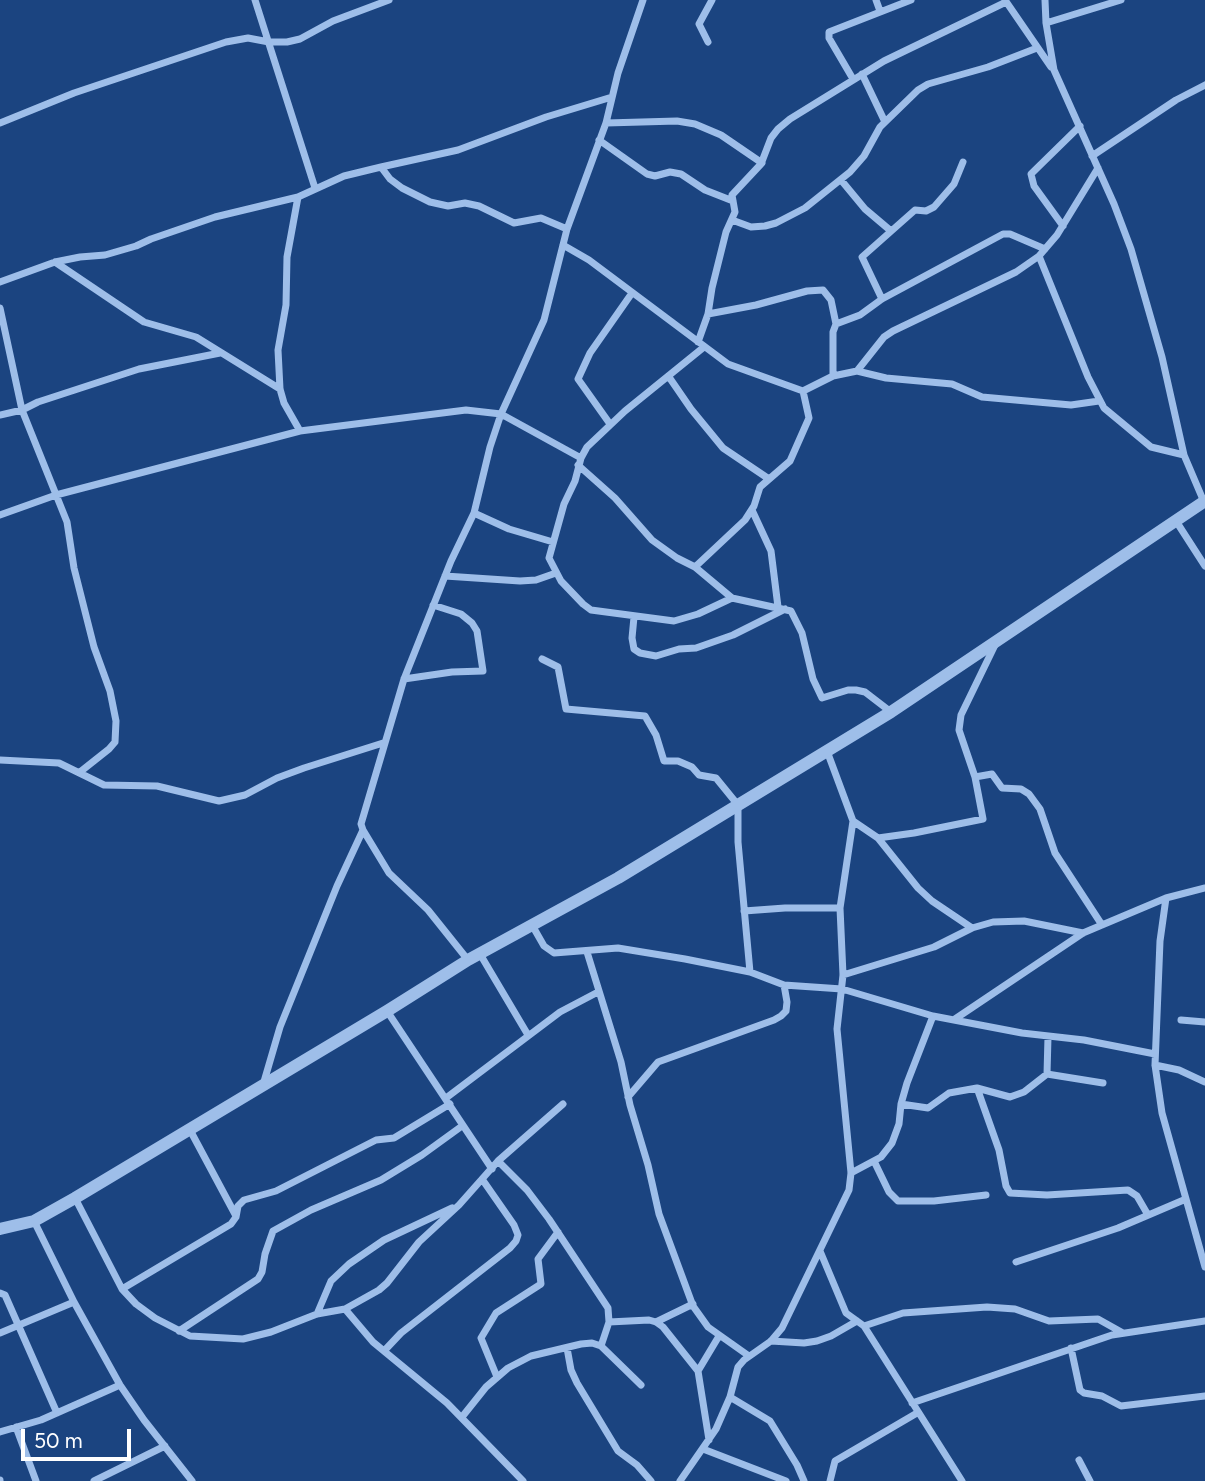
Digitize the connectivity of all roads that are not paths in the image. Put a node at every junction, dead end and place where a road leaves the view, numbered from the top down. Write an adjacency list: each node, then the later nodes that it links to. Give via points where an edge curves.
1 (255, 0): 12 (street)
2 (389, 0): 12 (street, via 299,39)
3 (643, 0): 19 (street)
4 (712, 0): 13 (street, via 699,24)
5 (876, 0): 10 (street)
6 (911, 0): 10 (street)
7 (1045, 0): 11 (street)
8 (1121, 0): 11 (street)
9 (1005, 1): 14 (street); 16 (street)
10 (880, 11): 17 (street, via 829,32)
11 (1046, 23): 15 (street)
12 (269, 43): 22 (street, via 248,38 226,41); 31 (street)
13 (708, 43)
14 (1037, 48): 15 (street); 21 (street, via 928,84)
15 (1054, 70): 23 (street)
16 (862, 74): 17 (street); 21 (street)
17 (853, 79): 27 (street, via 778,129)
18 (1205, 85): 25 (street)
19 (612, 97): 20 (street); 28 (street, via 458,150)
20 (606, 122): 24 (street); 27 (street, via 695,124 721,135)
21 (885, 122): 30 (street, via 864,156)
22 (0, 123)
23 (1080, 126): 25 (street); 35 (street, via 1031,174 1034,186)
24 (599, 140): 33 (street, via 647,174 681,174); 36 (street)
25 (1092, 156): 29 (street)
26 (963, 162): 37 (street, via 954,184 934,207 915,210)
27 (762, 163): 33 (street, via 733,194)
28 (382, 167): 31 (street); 36 (street, via 402,188 430,202 465,203 514,223 541,218)
29 (1098, 169): 35 (street); 61 (street, via 1147,302)
30 (841, 180): 34 (street, via 776,223 751,227); 37 (street)
31 (315, 188): 32 (street)
32 (298, 197): 41 (street, via 215,217 105,255); 53 (street, via 287,257)
33 (733, 201): 34 (street)
34 (732, 220): 46 (street)
35 (1063, 226): 39 (street)
36 (567, 229): 38 (street)
37 (891, 231): 44 (street, via 862,257)
38 (563, 245): 43 (street); 57 (street, via 544,320)
39 (1045, 249): 40 (street); 44 (street, via 1006,234)
40 (1039, 256): 50 (street, via 1016,272 893,331); 55 (street)
41 (55, 262): 42 (street); 49 (street, via 145,322 196,337)
42 (0, 282)
43 (632, 293): 48 (street); 59 (street, via 590,353 578,379)
44 (882, 299): 47 (street, via 860,315)
45 (0, 308): 56 (street)
46 (708, 314): 47 (street, via 823,290 831,300); 48 (street)
47 (836, 324): 51 (street)
48 (701, 344): 52 (street); 54 (street, via 728,364)
49 (220, 353): 53 (street); 56 (street, via 139,369)
50 (857, 372): 51 (street); 55 (street, via 948,383 982,397 1071,405)
51 (834, 376): 54 (street)
52 (669, 377): 59 (street); 63 (street, via 723,448)
53 (279, 389): 60 (street)
54 (803, 391): 63 (street, via 807,426 790,461)
55 (1099, 401): 61 (street, via 1149,445)
56 (22, 410): 58 (street); 64 (street)
57 (501, 414): 60 (street, via 466,410); 62 (street); 67 (street)
58 (0, 415)
59 (610, 424): 62 (street)
60 (300, 431): 64 (street)
61 (1184, 454): 65 (street)
62 (580, 461): 70 (street); 72 (street, via 652,540)
63 (769, 479): 66 (street, via 760,487)
64 (56, 495): 68 (street); 86 (street, via 67,522 74,568 116,721 115,741)
65 (1205, 501): 69 (street)
66 (752, 510): 72 (street); 77 (street, via 771,551)
67 (474, 513): 70 (street); 74 (street)
68 (0, 515)
69 (1177, 521): 71 (street); 79 (street)
70 (553, 542): 73 (street, via 549,558)
71 (1205, 566)
72 (695, 567): 75 (street)
73 (556, 573): 74 (street, via 520,581); 78 (street, via 587,607)
74 (445, 576): 76 (street)
75 (732, 598): 77 (street); 78 (street, via 676,621)
76 (433, 605): 81 (street); 81 (street, via 461,614 472,623 484,671)
77 (781, 608): 78 (street, via 733,635 656,656 634,649); 82 (street, via 793,613 800,627 820,696 865,692)
78 (635, 617)
79 (996, 642): 82 (street); 87 (street, via 961,715 959,730)
80 (542, 659): 88 (street, via 558,667 566,709 645,716 664,761 678,761 699,775 716,778)
81 (404, 679): 83 (street)
82 (891, 712): 84 (street)
83 (383, 743): 86 (street, via 219,801 162,787 111,786); 90 (street)
84 (827, 751): 88 (street); 89 (street)
85 (0, 760): 86 (street, via 59,763)
86 (80, 772)
87 (975, 778): 91 (street, via 983,819); 97 (street, via 992,774 1002,788 1029,794 1040,809 1055,853)
88 (738, 805): 95 (street); 96 (street)
89 (853, 821): 91 (street); 94 (street)
90 (363, 830): 101 (street, via 389,873); 119 (street, via 280,1027)
91 (878, 838): 98 (street, via 918,888)
92 (1205, 888): 93 (street)
93 (1166, 898): 97 (street); 114 (street)
94 (841, 908): 95 (street); 103 (street)
95 (744, 911): 102 (street)
96 (532, 925): 100 (street, via 544,946 554,953); 101 (street)
97 (1102, 925): 99 (street)
98 (972, 928): 99 (street, via 1024,921); 103 (street, via 934,947)
99 (1083, 933): 109 (street)
100 (587, 952): 102 (street, via 618,948); 106 (street)
101 (474, 957): 107 (street); 112 (street)
102 (750, 972): 104 (street)
103 (843, 975): 105 (street)
104 (784, 985): 105 (street); 121 (street, via 787,1002 781,1016 658,1062)
105 (842, 989): 108 (street); 130 (street, via 836,1029)
106 (598, 992): 112 (street); 121 (street)
107 (387, 1012): 119 (street); 122 (street)
108 (933, 1016): 109 (street); 124 (street)
109 (955, 1019): 113 (street)
110 (1181, 1020): 111 (street)
111 (1205, 1022)
112 (528, 1035): 122 (street)
113 (1048, 1037): 114 (street); 116 (street)
114 (1155, 1054): 115 (street)
115 (1155, 1065): 117 (street); 134 (street, via 1162,1113)
116 (1046, 1074): 118 (street); 120 (street, via 1010,1097)
117 (1205, 1082)
118 (1103, 1083)
119 (263, 1086): 126 (street)
120 (977, 1088): 124 (street, via 948,1093 928,1108); 136 (street, via 1010,1193 1128,1191 1137,1196)
121 (628, 1097): 147 (street, via 659,1214)
122 (448, 1101): 125 (street); 137 (street, via 394,1138 380,1139 276,1191 244,1200)
123 (564, 1104): 127 (street)
124 (901, 1104): 128 (street, via 892,1143)
125 (462, 1126): 129 (street); 155 (street, via 381,1181 274,1231 258,1279)
126 (190, 1130): 133 (street); 137 (street)
127 (498, 1161): 129 (street); 140 (street)
128 (874, 1161): 130 (street); 132 (street, via 898,1201)
129 (492, 1169): 131 (street)
130 (851, 1173): 141 (street, via 844,1204)
131 (482, 1179): 135 (street); 163 (street, via 514,1225 516,1241)
132 (986, 1195)
133 (75, 1198): 138 (street); 144 (street)
134 (1186, 1199): 136 (street); 143 (street)
135 (459, 1205): 148 (street, via 419,1242 387,1283); 149 (street, via 384,1240 349,1264 331,1282)
136 (1148, 1215): 142 (street)
137 (236, 1217): 144 (street)
138 (34, 1220): 139 (street); 146 (street)
139 (0, 1229)
140 (558, 1232): 151 (street, via 608,1308); 166 (street, via 538,1259 541,1284 496,1312 481,1338)
141 (820, 1251): 153 (street, via 845,1311); 159 (street)
142 (1016, 1262)
143 (1205, 1267)
144 (122, 1289): 155 (street)
145 (0, 1293): 154 (street)
146 (74, 1302): 154 (street); 167 (street)
147 (692, 1304): 152 (street); 158 (street)
148 (345, 1309): 149 (street); 163 (street)
149 (317, 1314): 155 (street, via 243,1339 190,1336)
150 (1205, 1321): 157 (street)
151 (609, 1322): 152 (street); 160 (street)
152 (656, 1322): 165 (street)
153 (860, 1323): 157 (street, via 903,1313 1015,1308 1049,1321 1098,1319); 159 (street, via 804,1343); 171 (street)
154 (19, 1326): 156 (street); 172 (street)
155 (179, 1331)
156 (0, 1332)
157 (1124, 1333): 162 (street)
158 (719, 1336): 164 (street); 165 (street)
159 (771, 1341): 164 (street)
160 (600, 1346): 161 (street); 168 (street)
161 (567, 1348): 166 (street, via 519,1361); 185 (street, via 576,1383 618,1451)
162 (1071, 1348): 169 (street, via 1084,1393 1104,1396 1121,1406); 171 (street)
163 (384, 1351): 174 (street)
164 (749, 1356): 170 (street, via 738,1367)
165 (698, 1371): 177 (street)
166 (497, 1377): 174 (street)
167 (120, 1385): 172 (street); 178 (street)
168 (641, 1385)
169 (1205, 1396)
170 (730, 1397): 177 (street); 188 (street, via 770,1421)
171 (912, 1403): 173 (street)
172 (57, 1413): 175 (street)
173 (917, 1413): 189 (street, via 835,1461); 190 (street)
174 (462, 1418): 184 (street)
175 (16, 1427): 176 (street); 181 (street)
176 (0, 1432)
177 (709, 1440): 179 (street)
178 (165, 1446): 182 (street); 183 (street)
179 (703, 1449): 186 (street); 187 (street)
180 (1079, 1460): 191 (street)
181 (36, 1481)
182 (94, 1481)
183 (192, 1481)
184 (523, 1481)
185 (651, 1481)
186 (681, 1481)
187 (786, 1481)
188 (804, 1481)
189 (830, 1481)
190 (962, 1481)
191 (1090, 1481)

